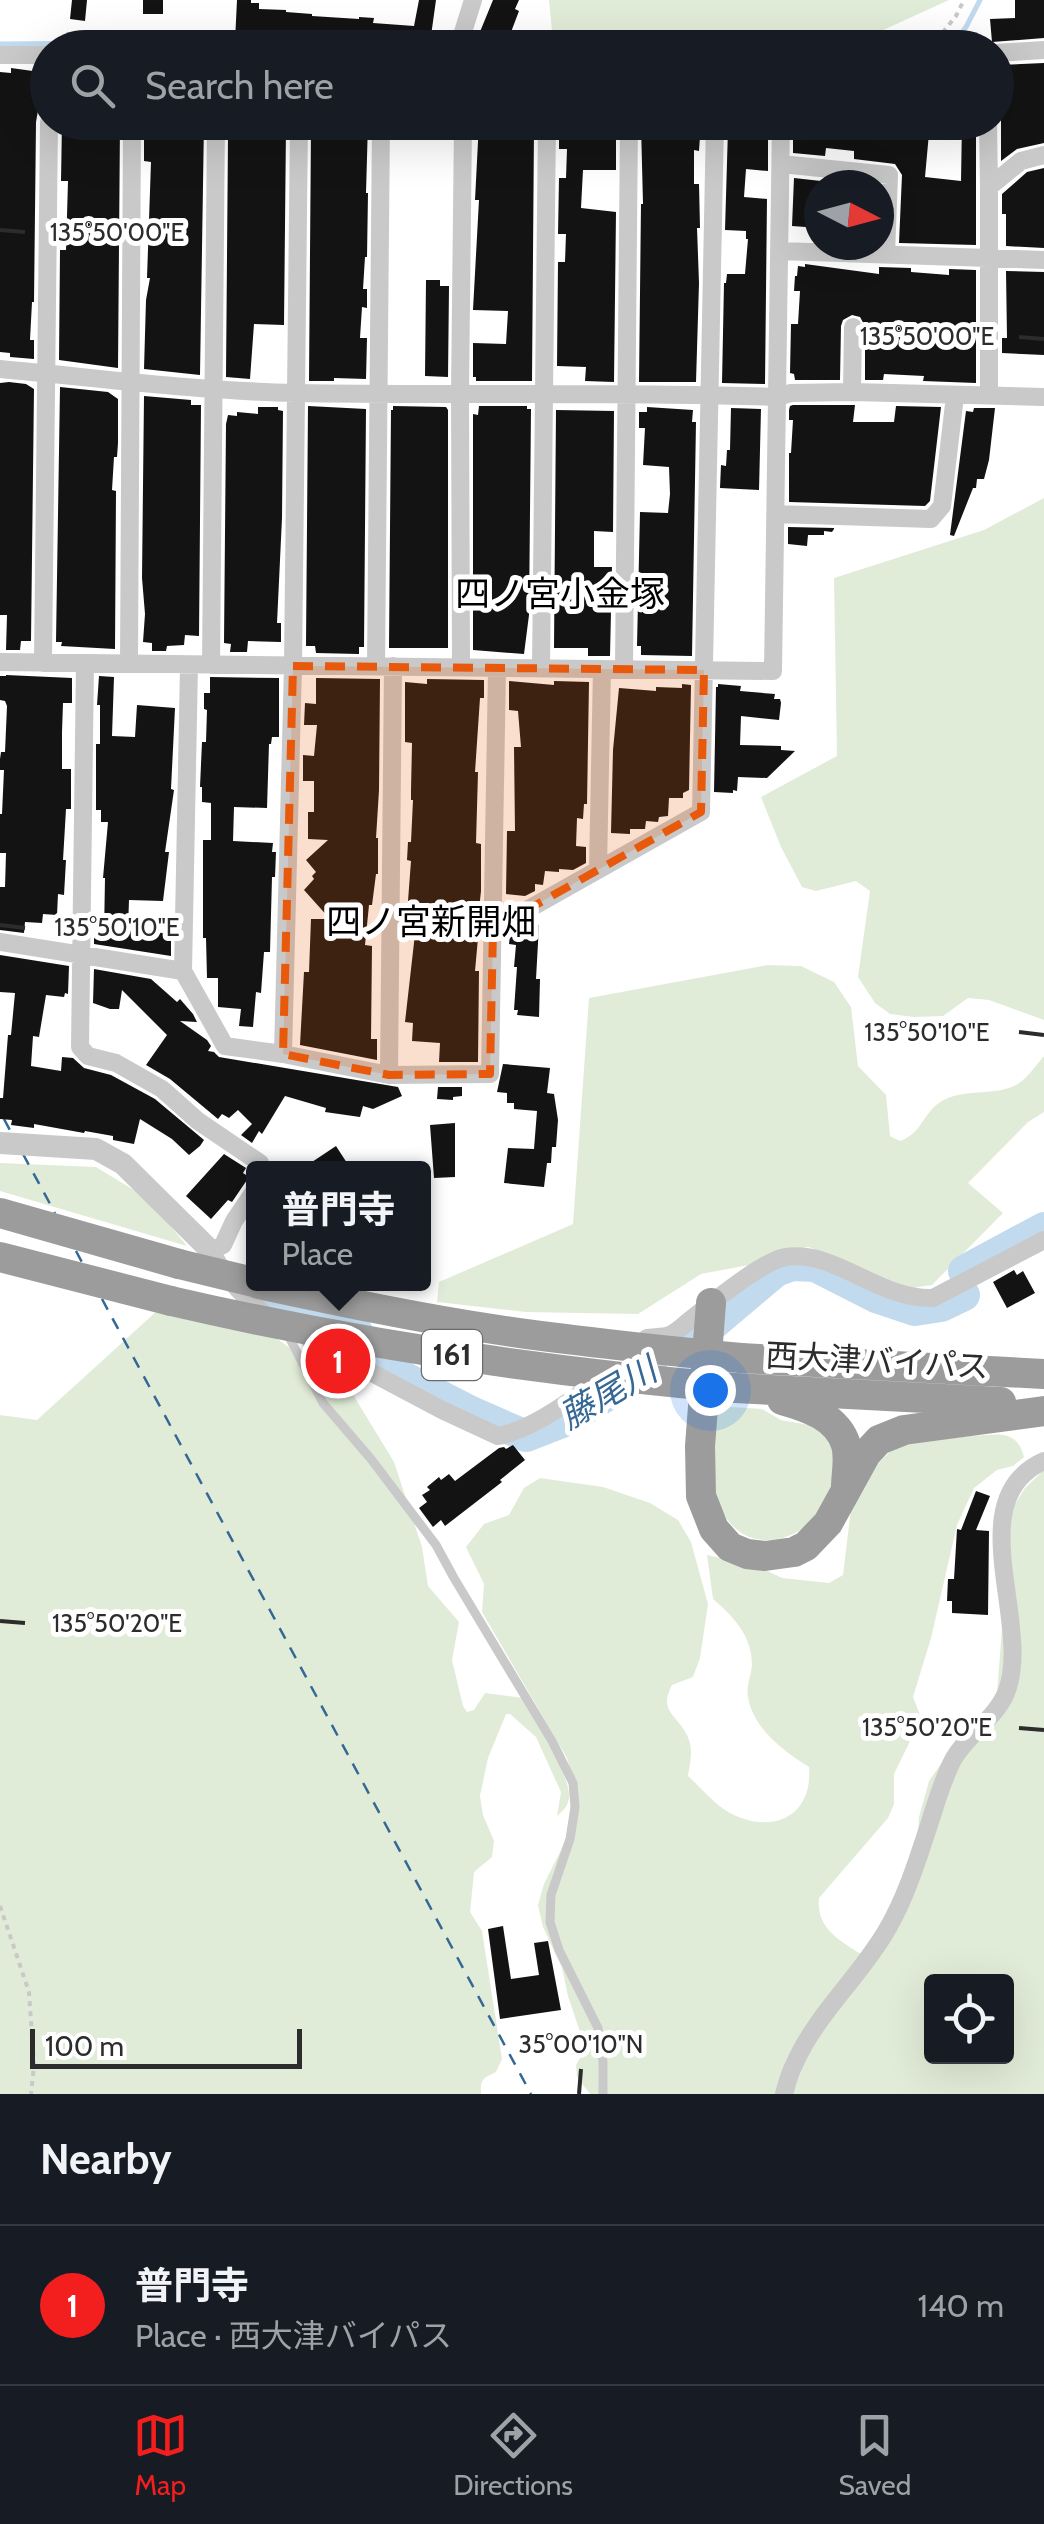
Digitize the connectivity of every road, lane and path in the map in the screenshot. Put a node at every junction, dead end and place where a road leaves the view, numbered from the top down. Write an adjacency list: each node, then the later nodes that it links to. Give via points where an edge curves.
1 (473, 0): 3 (street)
2 (964, 0): 4 (path)
3 (464, 30)
4 (945, 30)
5 (1044, 50): 6 (street)
6 (1014, 52)
7 (30, 54): 8 (street)
8 (0, 55)
9 (50, 140): 31 (street)
10 (132, 140): 32 (street)
11 (216, 140): 33 (street)
12 (299, 140): 37 (street)
13 (381, 140): 38 (street)
14 (464, 140): 34 (street)
15 (547, 140): 35 (street)
16 (629, 140): 39 (street)
17 (714, 140): 40 (street)
18 (781, 140): 21 (street)
19 (988, 140): 23 (street)
20 (1044, 155): 23 (street, via 1021,160)
21 (781, 164): 22 (street); 24 (street)
22 (840, 170)
23 (989, 186): 27 (street)
24 (780, 251): 25 (street); 43 (street)
25 (804, 252)
26 (894, 254): 27 (street)
27 (990, 258): 28 (street); 41 (street)
28 (1044, 260)
29 (853, 327): 36 (street)
30 (0, 369): 31 (street)
31 (47, 373): 32 (street); 47 (street)
32 (130, 383): 33 (street); 49 (street)
33 (213, 390): 37 (street); 50 (street)
34 (460, 392): 35 (street); 38 (street); 54 (street)
35 (544, 392): 39 (street); 56 (street)
36 (852, 392): 42 (street); 43 (street)
37 (297, 393): 38 (street); 52 (street)
38 (378, 393): 53 (street)
39 (628, 394): 40 (street); 58 (street)
40 (709, 394): 43 (street); 59 (street)
41 (989, 394): 42 (street); 44 (street)
42 (955, 396): 45 (street, via 942,506 931,519)
43 (777, 397): 45 (street)
44 (1044, 397)
45 (776, 514): 59 (street, via 773,671)
46 (0, 662): 47 (street)
47 (43, 663): 48 (street)
48 (85, 663): 49 (street); 63 (street)
49 (129, 664): 51 (street)
50 (211, 664): 51 (street); 52 (street)
51 (190, 666): 64 (street)
52 (293, 666): 53 (street); 65 (street)
53 (385, 666): 54 (street); 66 (street)
54 (461, 667): 55 (street)
55 (498, 668): 56 (street); 61 (street)
56 (541, 668): 57 (street)
57 (602, 669): 58 (street); 60 (street)
58 (624, 669): 59 (street)
59 (704, 670): 60 (street, via 702,812)
60 (598, 868): 61 (street)
61 (493, 928): 66 (street, via 490,1074)
62 (0, 942): 63 (street)
63 (82, 956): 64 (street); 68 (street, via 80,1048 162,1089)
64 (183, 971): 65 (street, via 225,1046)
65 (283, 1054): 66 (street)
66 (389, 1076)
67 (0, 1143): 72 (street, via 96,1150 123,1164)
68 (257, 1161)
69 (246, 1203): 72 (street, via 224,1245)
70 (0, 1213): 75 (highway, 西大津バイパス / 161, bridge)
71 (1044, 1240): 79 (street, via 933,1298 916,1299 810,1256 782,1257)
72 (211, 1252): 74 (street)
73 (0, 1257): 83 (highway, 西大津バイパス / 161, bridge, via 330,1335 492,1362)
74 (246, 1278)
75 (246, 1280)
76 (246, 1289): 80 (street, via 244,1298)
77 (296, 1291): 82 (highway, 西大津バイパス / 161, bridge, via 576,1341 741,1358)
78 (319, 1291): 81 (street, via 459,1320 642,1339)
79 (710, 1307): 81 (street); 86 (highway, via 700,1446 701,1496 714,1529 746,1554 794,1552 828,1523)
80 (286, 1331): 81 (street, via 498,1436 541,1418); 89 (lane, via 324,1403 436,1545 573,1784 576,1806 550,1922 598,2028)
81 (670, 1335)
82 (1044, 1374)
83 (736, 1388): 84 (highway, 西大津バイパス / 161); 86 (highway, via 806,1408 838,1428 847,1447)
84 (1044, 1408): 86 (highway, via 892,1435 866,1454)
85 (1044, 1461): 90 (street, via 1017,1481 1002,1516 1013,1648 1006,1692 952,1760 887,1930 805,2044)
86 (846, 1489)
87 (0, 1906): 88 (path, via 29,1992)
88 (31, 2094)
89 (604, 2094)
90 (784, 2094)

